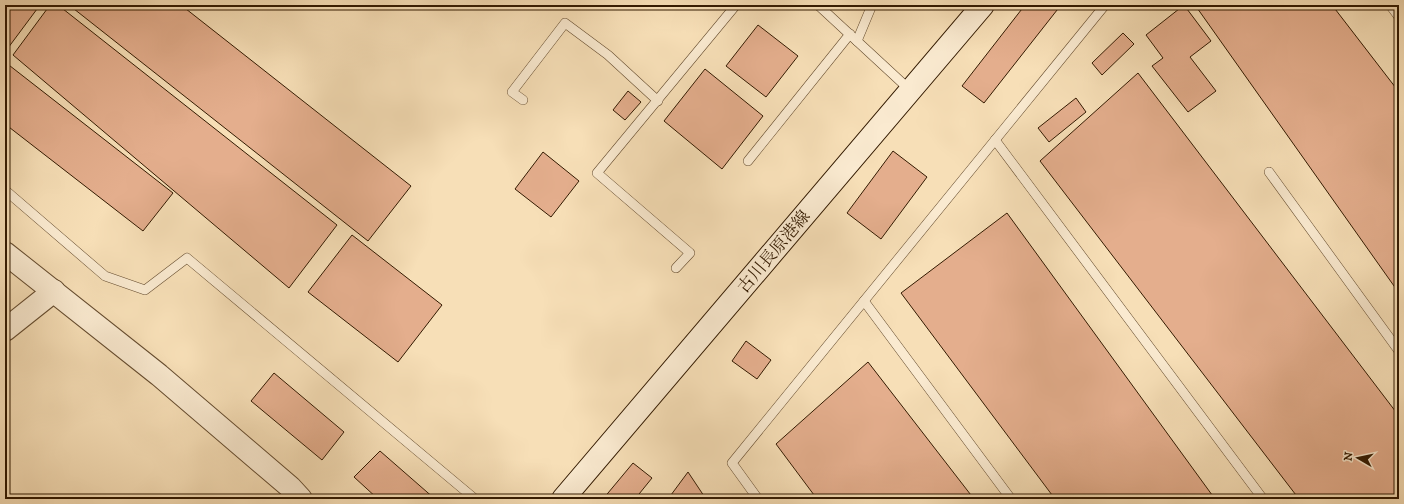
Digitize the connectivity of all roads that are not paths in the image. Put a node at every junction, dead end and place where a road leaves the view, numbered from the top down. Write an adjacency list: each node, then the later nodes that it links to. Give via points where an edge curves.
1 (736, 5): 12 (lane)
2 (818, 5): 8 (lane)
3 (872, 5): 9 (lane)
4 (983, 5): 10 (main road, 古川長原港線)
5 (1105, 5): 13 (lane)
6 (1390, 5): 7 (lane)
7 (1399, 17)
8 (850, 34): 9 (lane); 14 (lane)
9 (857, 40): 10 (lane)
10 (912, 91): 25 (main road, 古川長原港線)
11 (523, 100): 12 (lane, via 512,92 565,23 608,55)
12 (658, 101): 18 (lane, via 597,173 690,253)
13 (995, 140): 20 (lane); 28 (lane)
14 (748, 161)
15 (1269, 172): 22 (lane)
16 (5, 190): 24 (lane, via 105,276 145,290 187,258)
17 (5, 253): 19 (main road)
18 (676, 268)
19 (54, 291): 21 (main road); 23 (main road, via 159,375)
20 (864, 301): 26 (lane, via 732,463); 27 (lane)
21 (5, 330)
22 (1399, 351)
23 (301, 499)
24 (475, 499)
25 (563, 499)
26 (758, 499)
27 (1011, 499)
28 (1263, 499)

